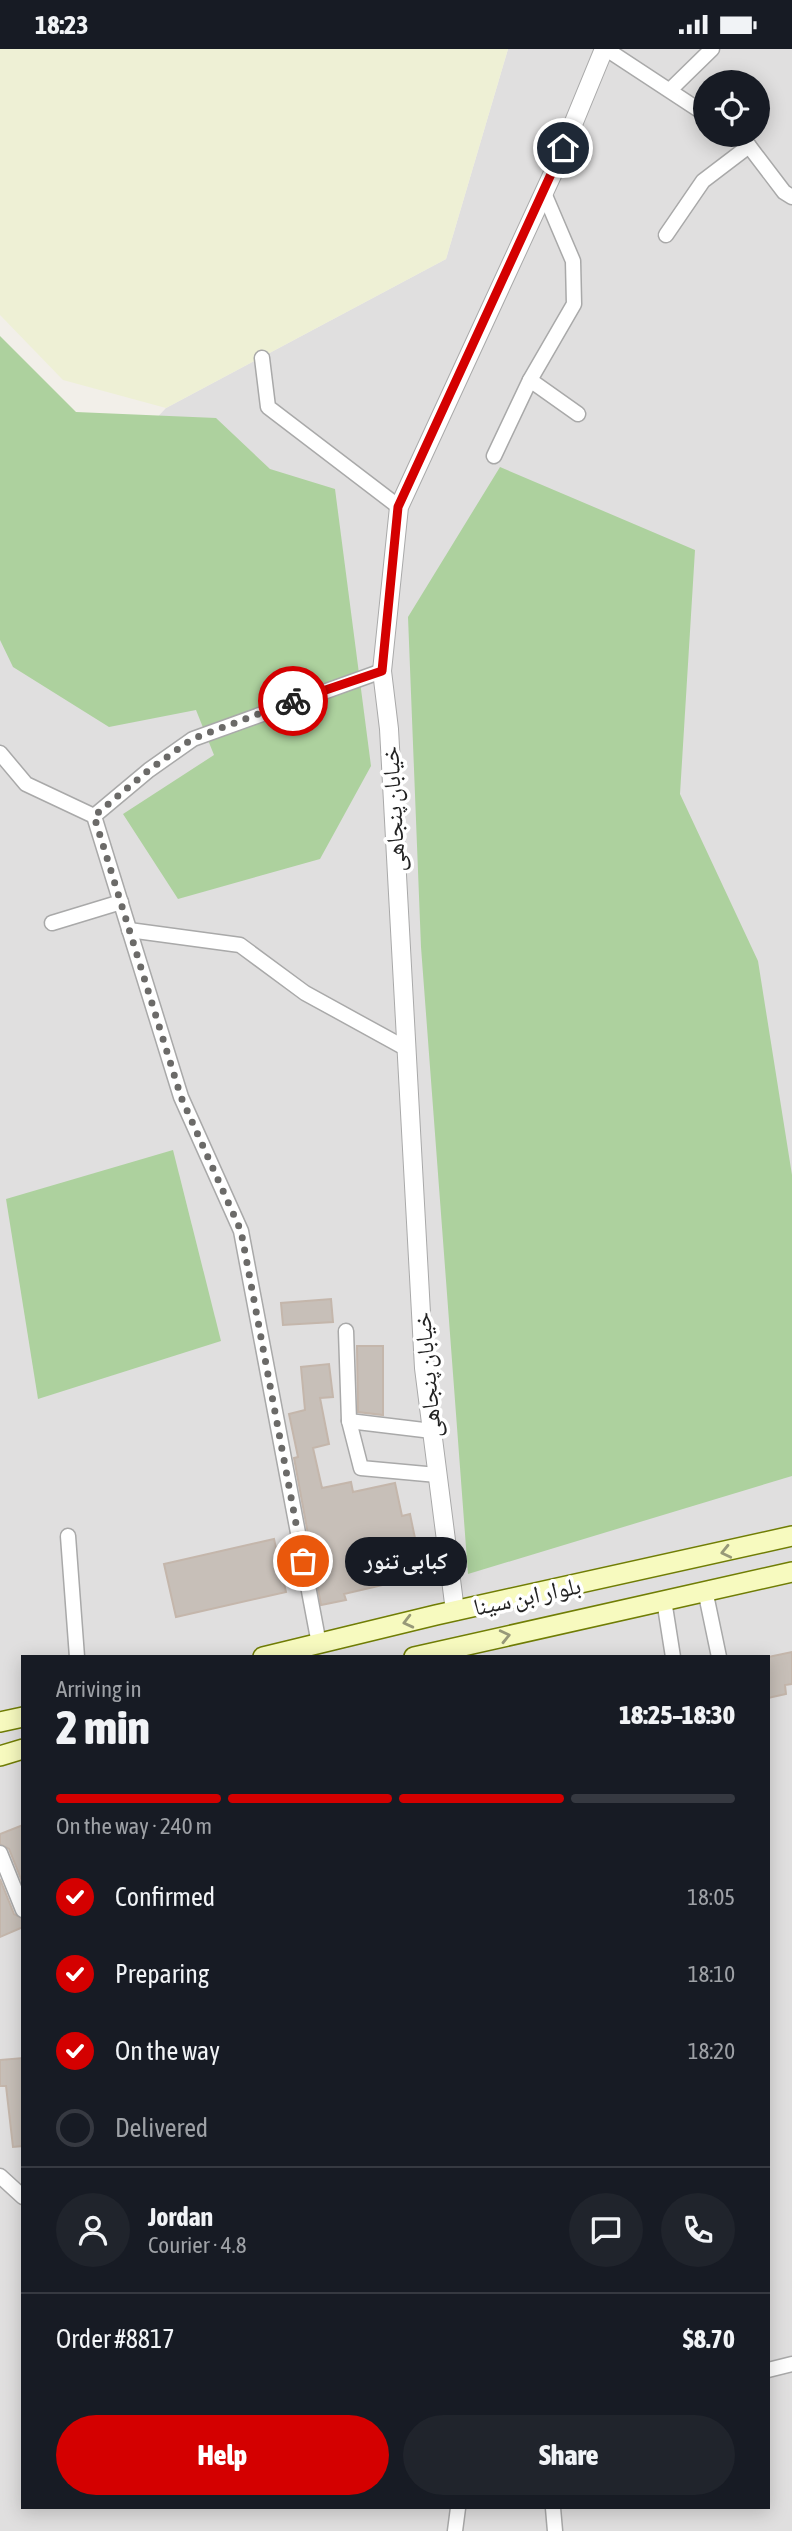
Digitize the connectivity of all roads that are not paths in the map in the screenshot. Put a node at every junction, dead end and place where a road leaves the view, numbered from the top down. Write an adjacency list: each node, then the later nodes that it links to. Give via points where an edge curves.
1 (605, 49): 3 (street); 7 (street, خیابان پنجاهی)
2 (712, 49): 3 (street)
3 (671, 89): 4 (street)
4 (693, 105)
5 (748, 147): 9 (street, via 703,181)
6 (750, 147): 8 (street)
7 (544, 193): 11 (street, via 573,261 574,304); 14 (street, خیابان پنجاهی)
8 (792, 197)
9 (666, 235)
10 (261, 358): 14 (street, via 268,407)
11 (530, 380): 12 (street); 13 (street)
12 (578, 414)
13 (494, 456)
14 (398, 507): 15 (street, خیابان پنجاهی)
15 (382, 671): 17 (street, via 192,739); 21 (street, خیابان پنجاهی)
16 (0, 753): 17 (street, via 26,783)
17 (94, 816): 18 (street)
18 (121, 902): 19 (street); 20 (street)
19 (52, 923)
20 (130, 930): 21 (street, via 240,945 305,993); 32 (street, via 181,1097 241,1231)
21 (407, 1049): 24 (street, خیابان پنجاهی, via 424,1369)
22 (346, 1331): 23 (street)
23 (349, 1421): 24 (street); 25 (street, via 361,1468)
24 (432, 1431): 25 (street, خیابان پنجاهی)
25 (437, 1475): 31 (street, خیابان پنجاهی)
26 (68, 1536): 34 (street)
27 (792, 1536): 31 (main road, بلوار ابن سینا, one-way to 31)
28 (792, 1572): 29 (main road, بلوار ابن سینا)
29 (705, 1590): 30 (main road, بلوار ابن سینا); 38 (street)
30 (664, 1600): 33 (main road, بلوار ابن سینا, one-way to 30); 37 (street)
31 (455, 1611): 32 (main road, بلوار ابن سینا, one-way to 32)
32 (319, 1644): 35 (main road, بلوار ابن سینا)
33 (456, 1653): 36 (main road, بلوار ابن سینا)
34 (76, 1655)
35 (272, 1655)
36 (435, 1655)
37 (673, 1655)
38 (719, 1655)
39 (21, 1717): 40 (main road)
40 (0, 1722)
41 (21, 1750): 42 (main road)
42 (0, 1756)
43 (0, 1853): 44 (street)
44 (21, 1905)
45 (0, 2176): 46 (street)
46 (21, 2195)
47 (792, 2364): 48 (street)
48 (770, 2370)
49 (458, 2509): 51 (street)
50 (553, 2509): 52 (street)
51 (455, 2531)
52 (555, 2531)

